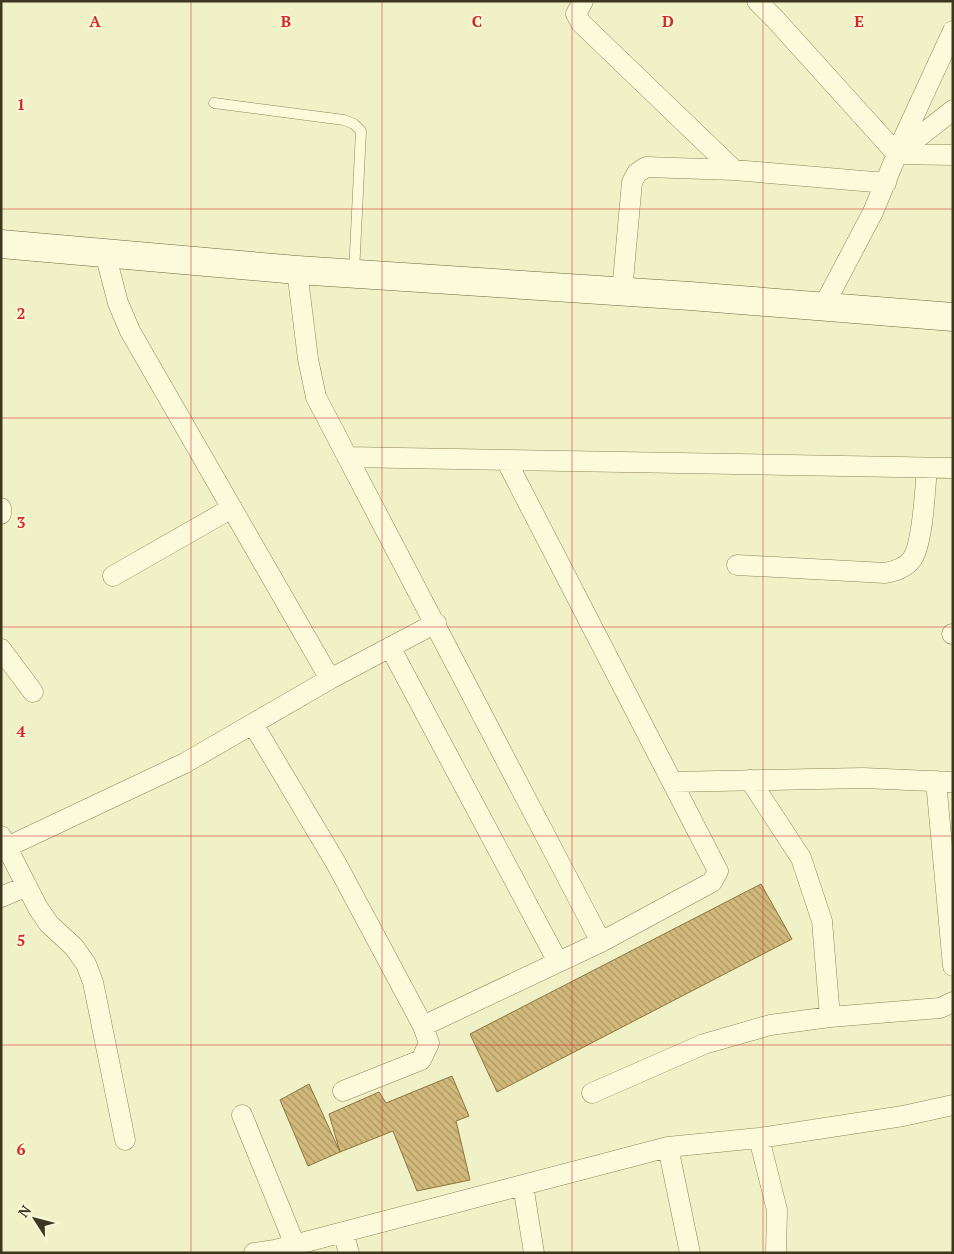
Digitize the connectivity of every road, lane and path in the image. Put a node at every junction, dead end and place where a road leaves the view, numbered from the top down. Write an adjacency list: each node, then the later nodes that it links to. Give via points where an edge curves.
1 (583, 1): 8 (street, via 576,14 581,24)
2 (757, 1): 6 (street)
3 (953, 31): 6 (street)
4 (214, 103): 13 (lane, via 344,120 361,131)
5 (953, 110): 6 (street)
6 (896, 154): 7 (street); 9 (street)
7 (953, 155)
8 (734, 170): 9 (street); 14 (street, via 646,168 637,173 632,182)
9 (886, 183): 15 (street)
10 (1, 244): 11 (main road)
11 (105, 253): 12 (main road); 22 (street, via 118,302 130,330)
12 (297, 270): 13 (main road); 17 (street, via 316,397)
13 (354, 274): 14 (main road)
14 (622, 292): 15 (main road)
15 (823, 307): 16 (main road)
16 (953, 318)
17 (347, 457): 18 (street); 26 (street)
18 (506, 460): 19 (street); 34 (street)
19 (928, 468): 20 (street); 24 (street, via 918,546 912,560 900,570 885,573)
20 (953, 468)
21 (1, 508): 23 (street)
22 (232, 508): 25 (street); 29 (street)
23 (1, 514)
24 (737, 565)
25 (113, 576)
26 (436, 623): 27 (street); 38 (street)
27 (390, 647): 29 (street); 39 (street)
28 (1, 649): 30 (street)
29 (330, 679): 31 (street)
30 (33, 692)
31 (254, 724): 35 (street, via 185,763); 43 (street, via 336,864)
32 (750, 780): 33 (street, via 863,778); 34 (street); 42 (street, via 801,858 822,921)
33 (945, 781): 40 (street)
34 (674, 782): 38 (street, via 718,871 712,882)
35 (4, 842): 36 (street)
36 (27, 886): 37 (street); 49 (street, via 49,924 74,947 86,964 93,982)
37 (1, 897)
38 (601, 942): 39 (street)
39 (558, 962): 43 (street)
40 (953, 966)
41 (953, 1002): 42 (street, via 940,1008)
42 (830, 1017): 45 (street, via 770,1025 704,1044)
43 (423, 1026): 44 (street, via 429,1043 421,1060)
44 (343, 1091)
45 (592, 1093)
46 (953, 1105): 48 (street)
47 (242, 1115): 53 (street)
48 (759, 1138): 50 (street); 58 (street, via 778,1210)
49 (125, 1140)
50 (668, 1147): 51 (street); 57 (street)
51 (523, 1185): 52 (street); 56 (street)
52 (343, 1232): 53 (street); 55 (street)
53 (295, 1245): 54 (street)
54 (254, 1253)
55 (349, 1253)
56 (534, 1253)
57 (690, 1253)
58 (776, 1253)

